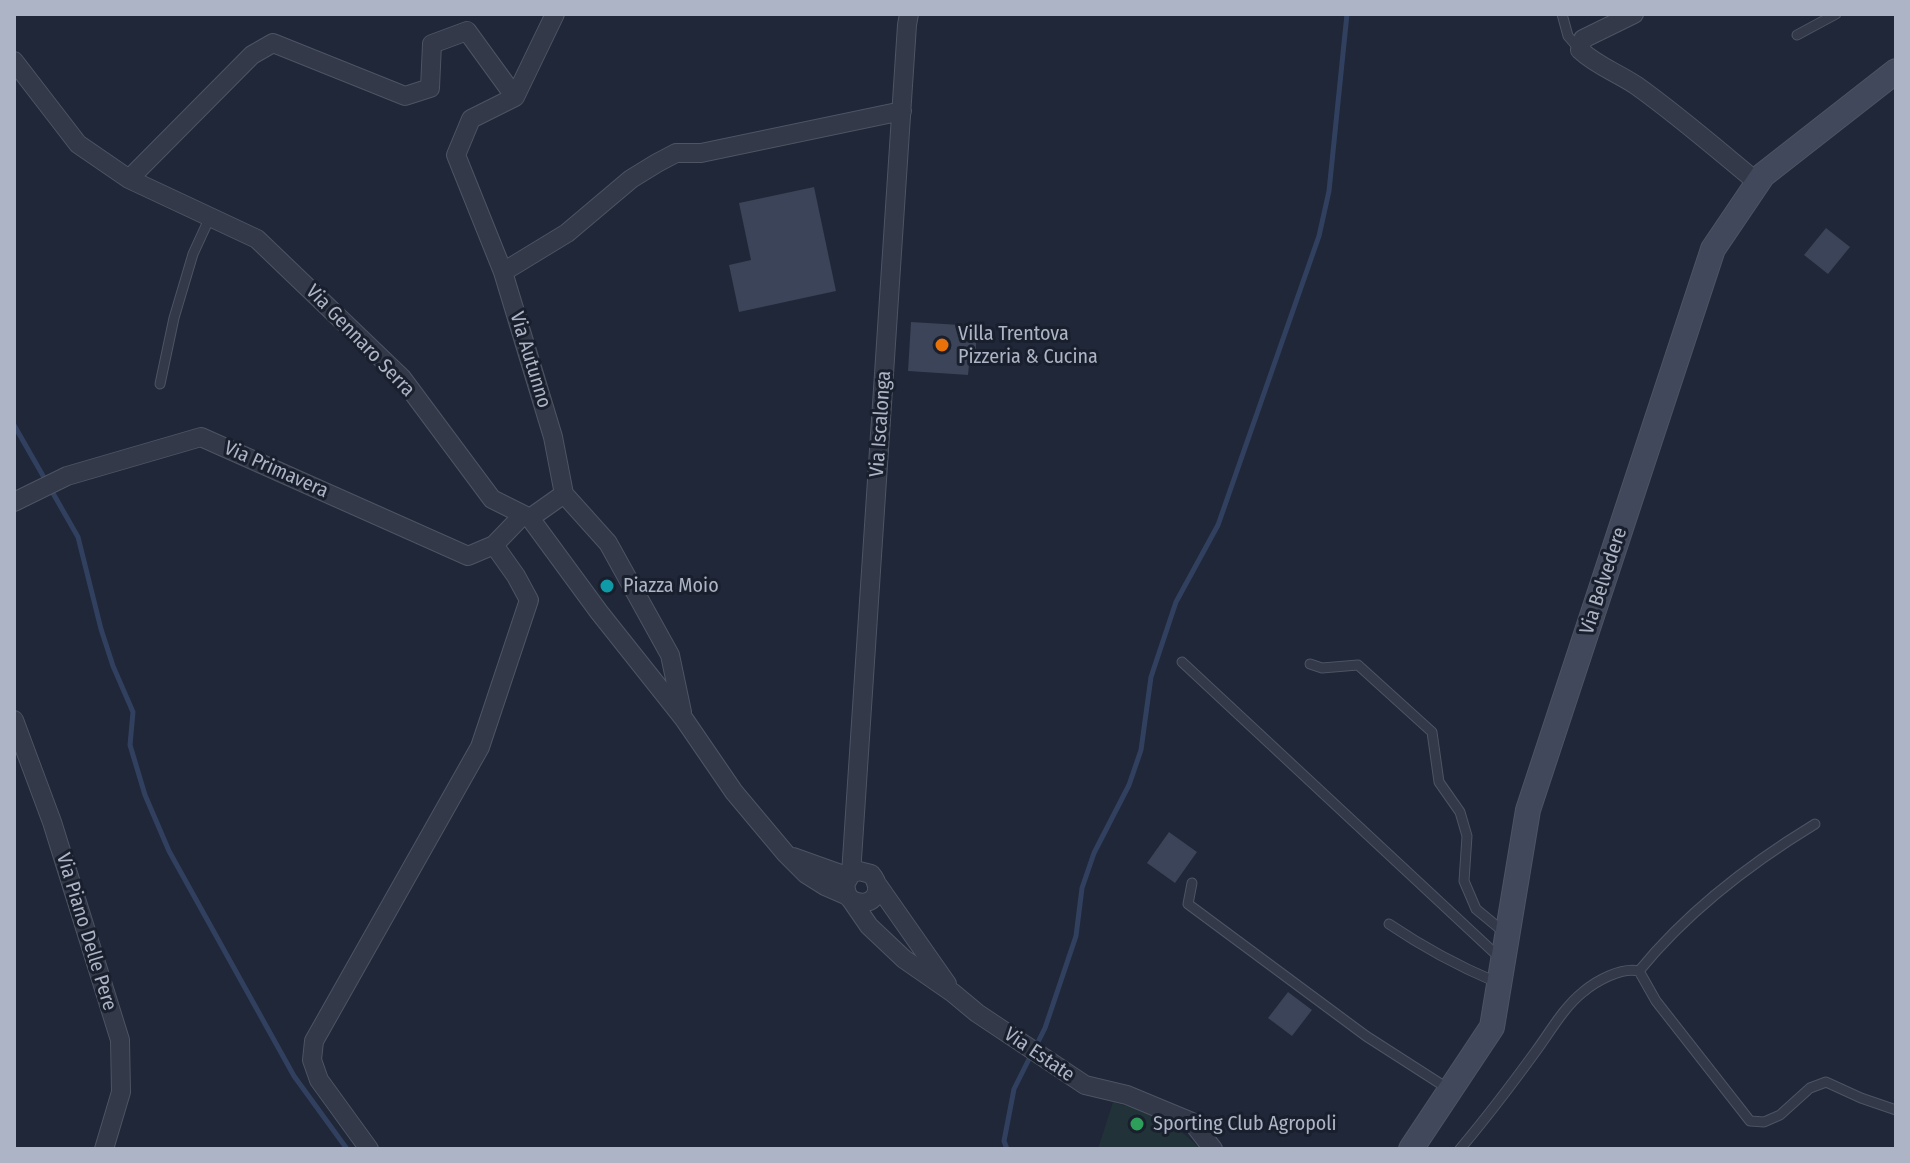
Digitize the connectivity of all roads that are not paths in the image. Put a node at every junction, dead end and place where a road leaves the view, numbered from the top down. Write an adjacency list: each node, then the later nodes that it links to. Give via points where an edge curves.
1 (555, 14): 10 (street)
2 (909, 14): 11 (street, Via Iscalonga)
3 (1562, 14): 7 (lane, via 1568,36)
4 (1634, 14): 7 (street, via 1583,39)
5 (1836, 14): 6 (lane)
6 (1797, 35)
7 (1580, 50): 13 (street, via 1635,84)
8 (14, 61): 12 (street, Via Gennaro Serra, via 78,144)
9 (1896, 71): 13 (street, Via Belvedere)
10 (515, 97): 12 (street, via 467,31 432,44 430,88 405,96 273,43 252,55); 15 (street, Via Autunno, via 471,119 456,155)
11 (902, 111): 15 (street, via 701,153 676,153 631,179 567,233); 26 (street, Via Iscalonga)
12 (129, 179): 14 (street, Via Gennaro Serra)
13 (1758, 183): 33 (street, Via Belvedere, via 1713,249 1528,810)
14 (210, 217): 16 (lane, via 193,254); 19 (street, Via Gennaro Serra, via 257,239 402,378 492,499)
15 (503, 272): 17 (street, Via Autunno, via 553,437)
16 (160, 384)
17 (564, 494): 19 (street); 23 (street, via 608,543 670,655)
18 (14, 502): 20 (street, Via Primavera, via 61,479 201,437 468,556)
19 (527, 516): 20 (street); 23 (street, Via Gennaro Serra)
20 (494, 545): 40 (street, via 529,600 480,747 314,1041 312,1060 319,1080)
21 (1182, 662): 35 (lane)
22 (1310, 664): 33 (lane, via 1358,665 1432,732 1439,782 1460,812 1467,836 1464,881 1476,909)
23 (684, 719): 27 (street, Via Estate, via 734,792)
24 (14, 720): 39 (street, Via Piano Delle Pere, via 120,1040 121,1092)
25 (1815, 824): 34 (lane, via 1708,902)
26 (853, 835): 28 (street, Via Iscalonga); 29 (street, Via Iscalonga)
27 (786, 854): 28 (street, Via Estate); 31 (street, Via Estate, via 806,874)
28 (850, 876): 29 (street, via 859,871); 31 (street, via 845,885)
29 (874, 879): 31 (street, via 876,894 869,902); 36 (street, Via Estate)
30 (1192, 883): 37 (lane, via 1188,904 1366,1036)
31 (849, 897): 36 (street, Via Estate, via 869,926 904,959)
32 (1389, 924): 35 (lane, via 1469,971)
33 (1507, 935): 35 (street, Via Belvedere)
34 (1639, 971): 38 (lane, via 1656,1001 1750,1121 1780,1115 1810,1088 1826,1082); 43 (lane, via 1611,976 1582,993)
35 (1501, 972): 37 (street, Via Belvedere, via 1492,1027)
36 (953, 993): 41 (street, Via Estate, via 1085,1085 1127,1095 1192,1122)
37 (1450, 1090): 42 (street, Via Belvedere)
38 (1896, 1110)
39 (104, 1149)
40 (369, 1149)
41 (1213, 1149)
42 (1411, 1149)
43 (1460, 1149)

